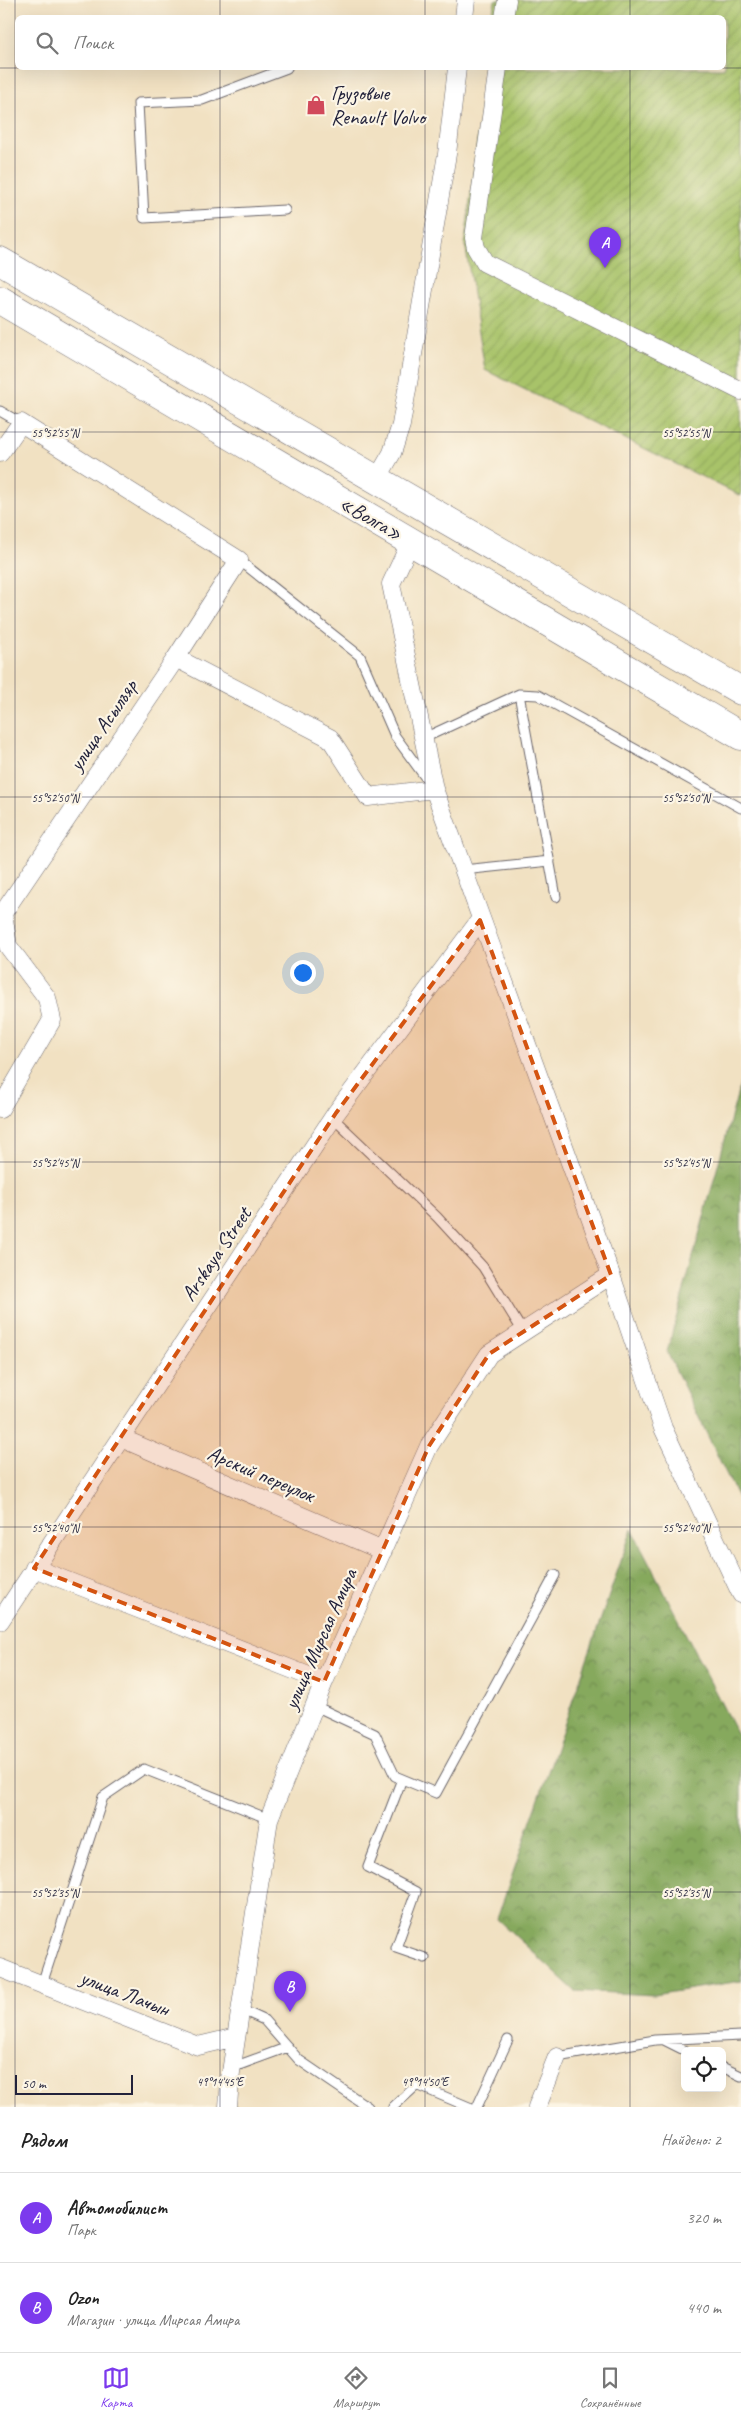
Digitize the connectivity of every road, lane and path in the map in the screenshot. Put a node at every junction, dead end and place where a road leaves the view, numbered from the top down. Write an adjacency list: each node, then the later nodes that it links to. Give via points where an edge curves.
1 (466, 0): 3 (street)
2 (507, 0): 4 (street)
3 (464, 15)
4 (504, 15)
5 (282, 70): 8 (lane, via 202,100 138,103 144,218)
6 (457, 70): 15 (street, via 447,154 401,425 392,453)
7 (498, 70): 11 (street, via 474,238 485,263)
8 (285, 210)
9 (0, 261): 15 (highway, «Волга»)
10 (0, 300): 16 (highway, «Волга»)
11 (741, 392)
12 (0, 412): 13 (lane)
13 (21, 423): 14 (street); 17 (street)
14 (0, 453)
15 (377, 479): 19 (highway, «Волга»)
16 (411, 541): 21 (highway, «Волга»); 22 (street, via 391,584)
17 (240, 560): 18 (street, улица Асылъяр); 23 (lane, via 360,656 396,736)
18 (176, 658): 23 (street, via 330,738 368,797); 29 (street, улица Асылъяр, via 3,913 8,946 47,998 52,1020)
19 (741, 691)
20 (519, 694): 22 (lane); 24 (lane, via 538,694); 25 (lane)
21 (741, 736)
22 (424, 738): 23 (street)
23 (434, 789): 26 (street)
24 (741, 808)
25 (550, 861): 26 (lane); 27 (lane)
26 (462, 870): 28 (street)
27 (556, 897)
28 (480, 920): 30 (street, Arskaya Street); 31 (street)
29 (0, 1110)
30 (333, 1118): 32 (lane, via 437,1217 483,1267); 33 (street, Arskaya Street)
31 (611, 1275): 32 (street, улица Мирсая Амира); 37 (street, via 663,1428)
32 (523, 1332): 34 (street, улица Мирсая Амира, via 488,1354 429,1446)
33 (121, 1438): 34 (street, Арский переулок); 35 (street, Arskaya Street)
34 (384, 1551): 39 (street, улица Мирсая Амира)
35 (34, 1568): 38 (street, Arskaya Street); 39 (street)
36 (554, 1574): 41 (lane, via 436,1793)
37 (741, 1594)
38 (0, 1621)
39 (324, 1682): 40 (street, улица Мирсая Амира)
40 (315, 1706): 41 (lane, via 375,1734 395,1776); 42 (street, улица Мирсая Амира)
41 (402, 1779): 43 (lane, via 368,1867 416,1892 396,1948)
42 (269, 1819): 45 (lane, via 144,1769 103,1797); 46 (street, улица Мирсая Амира)
43 (425, 1958)
44 (0, 1968): 45 (street, улица Лачын)
45 (42, 1984): 48 (street, улица Лачын, via 198,2046)
46 (240, 2009): 48 (street, улица Мирсая Амира); 51 (lane, via 264,2020)
47 (741, 2036): 50 (lane)
48 (236, 2037): 54 (street, улица Мирсая Амира)
49 (508, 2040): 61 (lane)
50 (663, 2040): 52 (lane); 53 (lane)
51 (288, 2048): 54 (lane); 58 (lane, via 299,2060)
52 (681, 2049)
53 (558, 2057): 62 (street)
54 (231, 2068): 57 (street, улица Мирсая Амира)
55 (726, 2069): 56 (lane)
56 (741, 2076)
57 (228, 2107)
58 (368, 2107)
59 (393, 2107): 60 (lane, via 417,2085)
60 (469, 2107)
61 (477, 2107)
62 (537, 2107)

